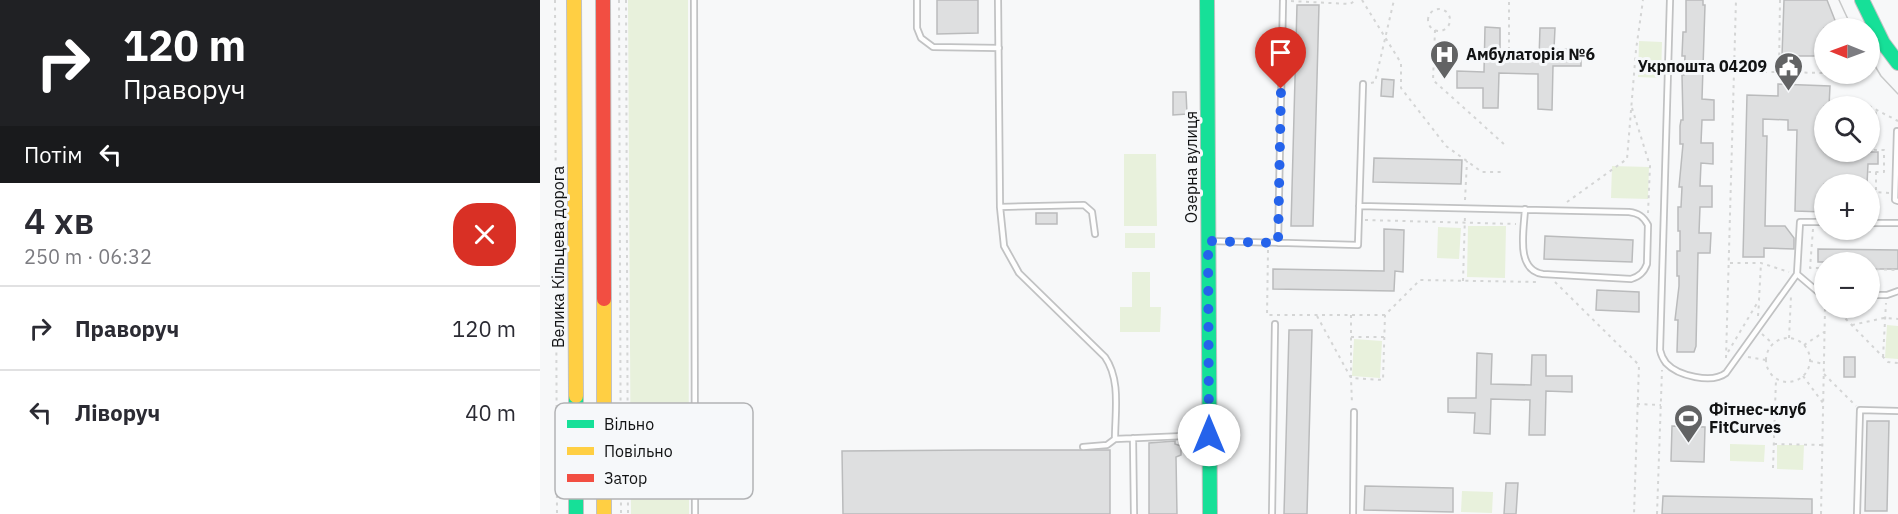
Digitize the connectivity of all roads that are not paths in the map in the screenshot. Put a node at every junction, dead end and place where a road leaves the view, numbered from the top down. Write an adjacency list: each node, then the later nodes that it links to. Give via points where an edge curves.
1 (574, 0): 29 (main road, Велика Кільцева дорога)
2 (603, 0): 30 (main road)
3 (694, 0): 31 (lane)
4 (917, 0): 10 (lane, via 917,28 921,38 933,47)
5 (998, 0): 10 (lane)
6 (1207, 0): 22 (main road, Озерна вулиця)
7 (1670, 0): 24 (lane, via 1662,357 1672,368 1700,378 1720,377)
8 (1862, 0): 11 (main road, via 1883,43)
9 (1282, 1): 23 (lane)
10 (999, 48): 16 (lane)
11 (1898, 63)
12 (1363, 84): 15 (lane)
13 (1897, 131): 14 (lane)
14 (1898, 201)
15 (1359, 206): 17 (lane); 23 (lane, via 1358,245)
16 (1000, 207): 21 (lane, via 1084,205 1092,212); 36 (lane, via 1004,246 1019,273 1110,363 1115,382)
17 (1525, 209): 17 (lane, via 1525,262 1532,271 1631,279 1641,274 1647,264 1648,225 1635,212)
18 (1814, 222): 24 (lane, via 1800,222)
19 (1880, 223): 20 (lane)
20 (1898, 224)
21 (1095, 234)
22 (1208, 241): 23 (lane); 34 (main road, Озерна вулиця)
23 (1278, 243)
24 (1797, 274): 25 (lane)
25 (1814, 288)
26 (1898, 291): 27 (lane)
27 (1880, 295)
28 (1275, 324): 46 (lane)
29 (576, 403)
30 (604, 403)
31 (695, 403)
32 (1898, 411): 48 (lane, via 1860,410)
33 (1354, 412): 47 (lane)
34 (1209, 435): 35 (lane); 45 (main road, Озерна вулиця)
35 (1133, 438): 36 (lane); 44 (lane)
36 (1115, 439): 37 (lane, via 1107,445)
37 (1083, 447)
38 (576, 499): 41 (main road, Велика Кільцева дорога)
39 (604, 499): 42 (main road)
40 (695, 499): 43 (lane)
41 (576, 514)
42 (604, 514)
43 (695, 514)
44 (1134, 514)
45 (1210, 514)
46 (1272, 514)
47 (1353, 514)
48 (1857, 514)

